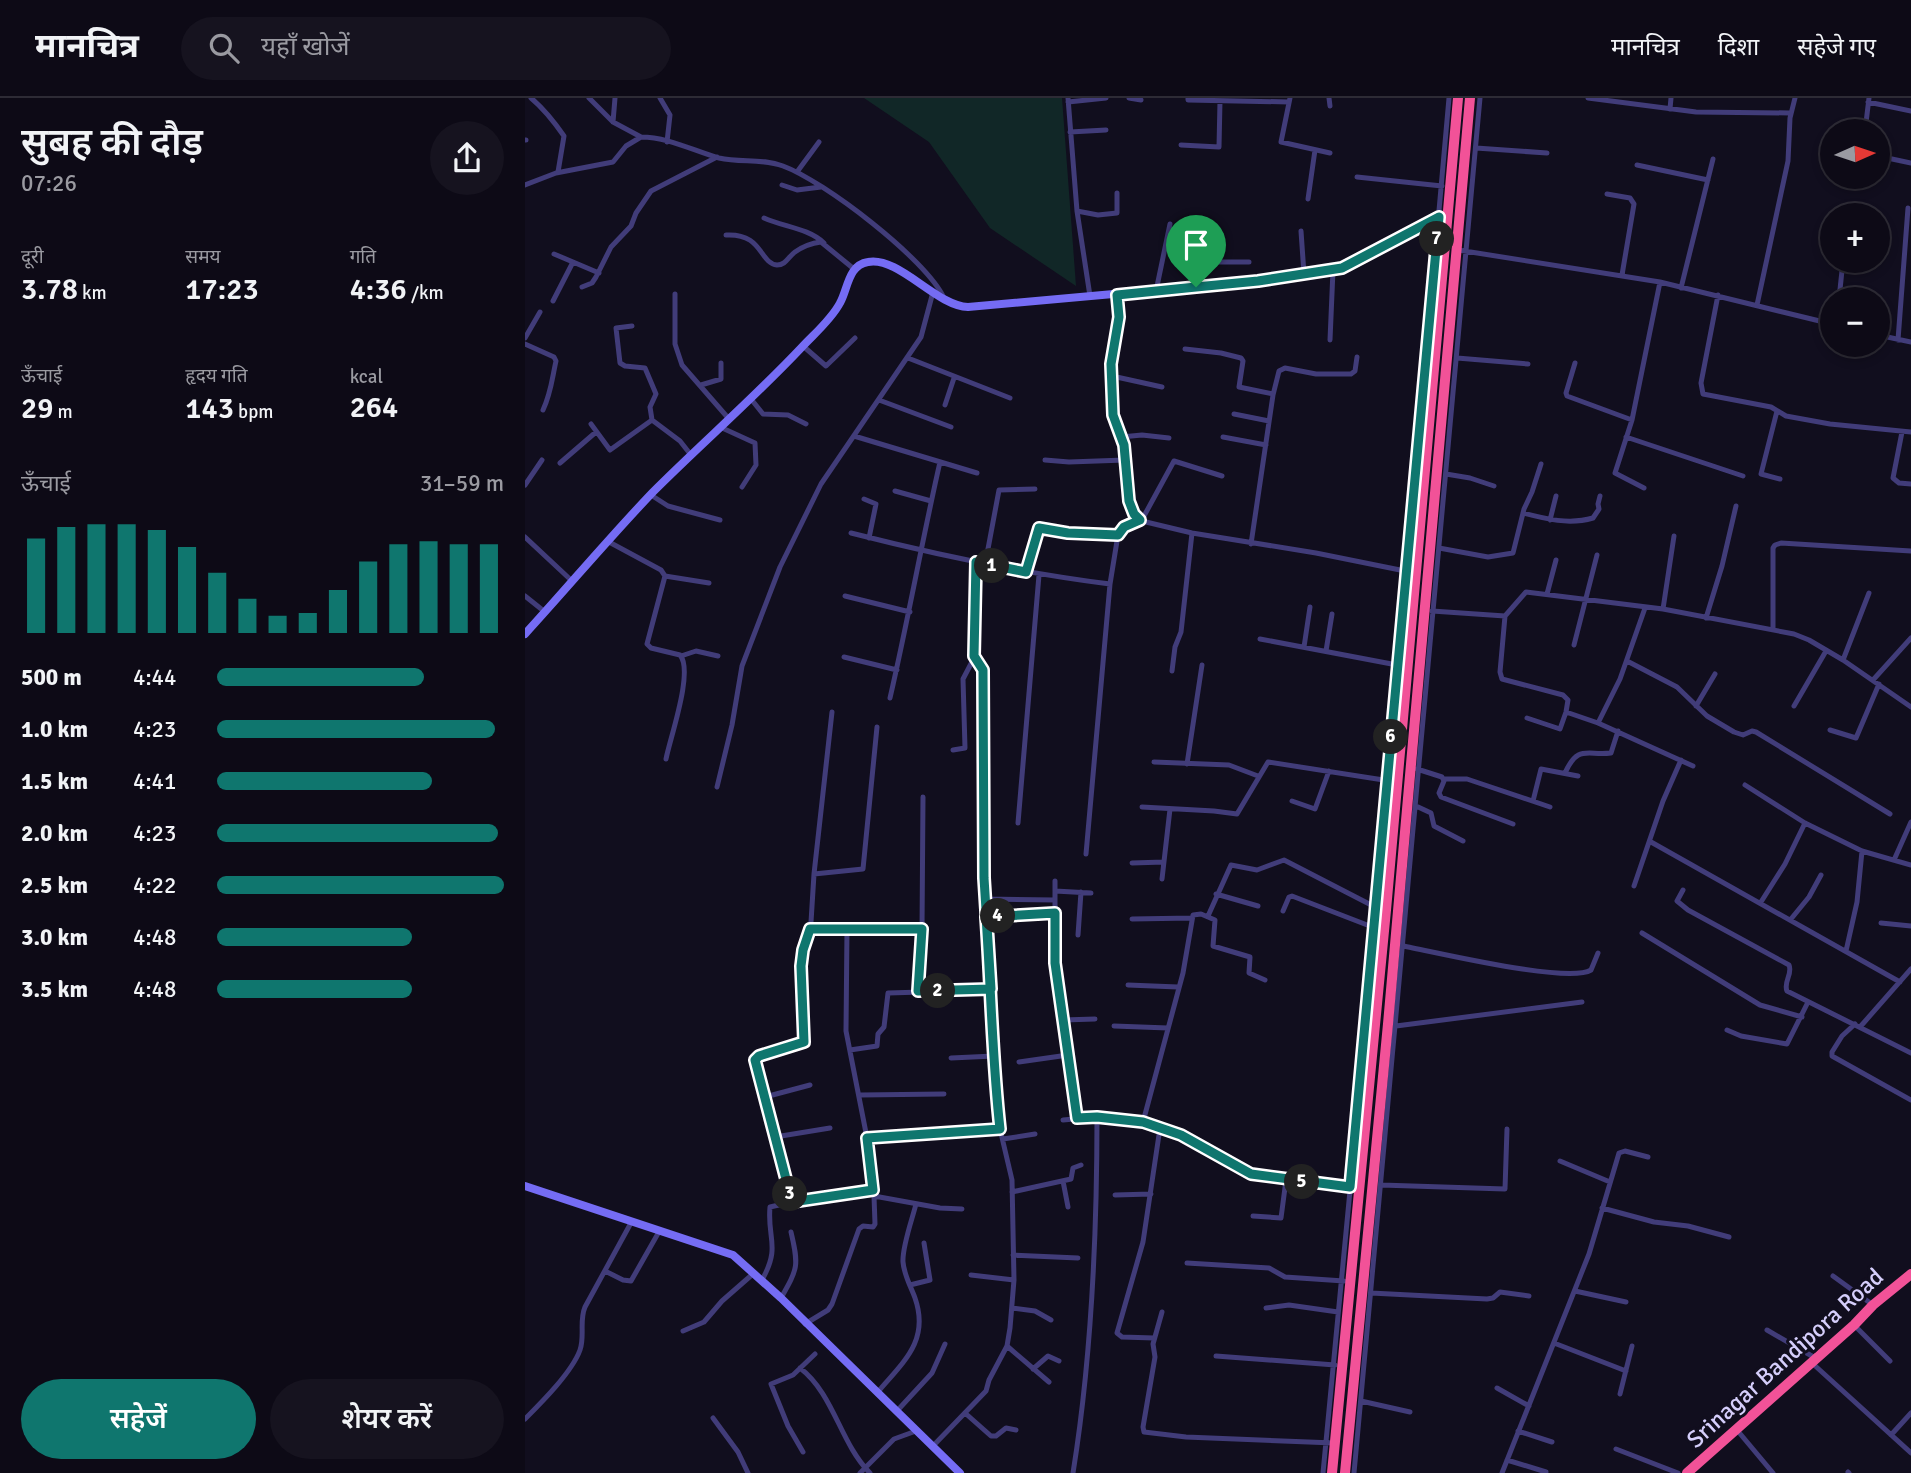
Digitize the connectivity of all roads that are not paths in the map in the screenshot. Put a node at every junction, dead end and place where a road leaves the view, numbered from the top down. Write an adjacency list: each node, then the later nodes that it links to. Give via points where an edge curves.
1 (531, 98): 42 (street, via 564,136)
2 (589, 98): 26 (street)
3 (615, 98): 26 (street)
4 (660, 98): 30 (street, via 670,115)
5 (1106, 98): 16 (street)
6 (1129, 98): 17 (street)
7 (1188, 98): 20 (street)
8 (1329, 98): 21 (street)
9 (1449, 98): 48 (street)
10 (1458, 98): 93 (highway)
11 (1470, 98): 61 (highway)
12 (1480, 98): 33 (street)
13 (1588, 98): 22 (street)
14 (1671, 98): 22 (street)
15 (1795, 98): 24 (street)
16 (1068, 100): 28 (street)
17 (1141, 100)
18 (1289, 100): 20 (street); 34 (street, via 1280,141)
19 (1868, 100): 23 (street); 25 (street)
20 (1220, 101): 32 (street, via 1219,147)
21 (1330, 106)
22 (1669, 109): 24 (street)
23 (1911, 111)
24 (1790, 113): 82 (street, via 1789,155)
25 (1866, 119)
26 (613, 122): 29 (street)
27 (1106, 130): 28 (street)
28 (1070, 132): 54 (street)
29 (641, 137): 30 (street); 42 (street, via 613,162)
30 (667, 142): 37 (street)
31 (819, 142): 43 (street)
32 (1181, 145)
33 (1476, 148): 36 (street); 61 (street)
34 (1315, 150): 35 (street); 52 (street)
35 (1330, 153)
36 (1547, 153)
37 (717, 157): 43 (street, via 759,160); 67 (street, via 651,191 631,226 611,247)
38 (1713, 159): 45 (street)
39 (1890, 159): 40 (street)
40 (1911, 163)
41 (1637, 165): 45 (street)
42 (558, 172): 46 (street)
43 (797, 172): 49 (street)
44 (1357, 177): 48 (street)
45 (1709, 180): 73 (street)
46 (526, 184)
47 (782, 185): 49 (street, via 797,190)
48 (1442, 186): 55 (street)
49 (821, 187): 80 (street, via 887,235)
50 (1117, 193): 54 (street, via 1118,213)
51 (1607, 194): 69 (street, via 1630,198 1635,204)
52 (1308, 199)
53 (1908, 208): 90 (street)
54 (1077, 211): 79 (street)
55 (1439, 217): 66 (street); 93 (street)
56 (764, 218): 60 (street, via 808,232)
57 (1170, 224): 74 (street)
58 (1301, 231): 68 (street)
59 (726, 235): 60 (street, via 748,238 776,265 797,250)
60 (825, 243): 65 (street)
61 (1462, 250): 69 (street); 98 (street); 190 (highway)
62 (554, 254): 63 (street)
63 (573, 262): 67 (street); 81 (street)
64 (1249, 262): 72 (street, via 1198,262)
65 (854, 269): 75 (street, via 868,261 880,262); 94 (street, via 838,306)
66 (1333, 270): 68 (street); 89 (street)
67 (599, 273): 71 (street)
68 (1304, 274): 72 (street)
69 (1622, 275): 70 (street)
70 (1660, 282): 73 (street); 116 (street)
71 (582, 287)
72 (1196, 287): 74 (street)
73 (1681, 288): 78 (street)
74 (1156, 291): 77 (street)
75 (933, 292): 80 (street); 97 (street, via 925,329)
76 (675, 294): 104 (street, via 678,356)
77 (1117, 295): 79 (street); 102 (street)
78 (1718, 295): 82 (street); 112 (street, via 1701,391)
79 (1090, 296): 80 (street, via 968,307)
80 (944, 299)
81 (553, 301)
82 (1757, 305): 84 (street)
83 (540, 312): 86 (street)
84 (1820, 321)
85 (632, 326): 115 (street, via 617,328 619,360 625,366 645,368 656,396 650,407)
86 (525, 338)
87 (855, 338): 94 (street, via 827,366)
88 (1890, 338): 90 (street)
89 (1330, 340)
90 (1898, 340): 91 (street)
91 (1911, 342)
92 (525, 344): 111 (street, via 555,359 552,390)
93 (1432, 344): 176 (highway)
94 (803, 346): 107 (street)
95 (1185, 349): 106 (street, via 1241,358 1239,387)
96 (1357, 357): 106 (street, via 1351,374 1282,368)
97 (908, 358): 103 (street); 109 (street)
98 (1457, 358): 101 (street); 139 (street)
99 (721, 363): 104 (street, via 721,379)
100 (1575, 363): 116 (street, via 1567,397)
101 (1528, 364)
102 (1112, 376): 105 (street); 126 (street, via 1113,415)
103 (954, 377): 108 (street); 110 (street)
104 (701, 385): 114 (street)
105 (1162, 387)
106 (1273, 394): 117 (street)
107 (751, 398): 114 (street); 119 (street, via 763,414 788,415)
108 (1010, 398)
109 (879, 400): 121 (street); 125 (street)
110 (944, 405)
111 (543, 410)
112 (1777, 411): 123 (street, via 1830,424); 142 (street, via 1761,474)
113 (1234, 414): 117 (street)
114 (729, 419): 120 (street)
115 (652, 420): 122 (street, via 611,450); 131 (street)
116 (1632, 420): 128 (street)
117 (1269, 421): 130 (street)
118 (591, 424): 122 (street)
119 (806, 424)
120 (720, 427): 131 (street); 146 (street, via 755,443 756,465)
121 (951, 427)
122 (596, 432): 136 (street)
123 (1902, 432): 124 (street); 143 (street, via 1893,478)
124 (1911, 432)
125 (854, 436): 135 (street); 242 (street, via 815,493 780,567 742,666)
126 (1121, 437): 129 (street); 134 (street)
127 (1223, 437): 130 (street)
128 (1626, 437): 140 (street); 147 (street, via 1615,473)
129 (1169, 438)
130 (1266, 445): 167 (street)
131 (691, 455): 150 (street)
132 (542, 460): 144 (street)
133 (1045, 460): 134 (street)
134 (1125, 460): 158 (street, via 1129,501)
135 (940, 462): 138 (street); 154 (street)
136 (559, 463)
137 (1541, 464): 156 (street)
138 (977, 473)
139 (1446, 474): 145 (street); 168 (street)
140 (1743, 476)
141 (1223, 477): 158 (street, via 1174,461)
142 (1780, 479)
143 (1911, 484)
144 (525, 485)
145 (1494, 486)
146 (743, 487)
147 (1644, 488)
148 (1035, 489): 174 (street, via 999,490)
149 (895, 491): 154 (street)
150 (651, 495): 157 (street, via 668,506); 166 (street)
151 (1556, 496): 159 (street)
152 (1600, 496): 159 (street, via 1593,518)
153 (864, 499): 165 (street, via 876,503)
154 (931, 501): 169 (street)
155 (1736, 506): 195 (street)
156 (1523, 513): 159 (street); 168 (street, via 1515,549 1508,555)
157 (720, 520)
158 (1140, 520): 161 (street); 162 (street)
159 (1549, 520)
160 (851, 533): 165 (street)
161 (1192, 533): 167 (street); 213 (street)
162 (1118, 535): 175 (street, via 1039,528); 181 (street)
163 (1674, 536): 189 (street)
164 (525, 537): 179 (street)
165 (869, 538): 169 (street)
166 (608, 542): 178 (street); 179 (street)
167 (1251, 544): 176 (street)
168 (1439, 548): 190 (street)
169 (920, 551): 173 (street); 192 (street)
170 (1911, 551): 196 (street, via 1775,545)
171 (1597, 555): 186 (street)
172 (1556, 560): 183 (street)
173 (976, 562): 174 (street); 207 (street)
174 (985, 565): 175 (street)
175 (1026, 572): 177 (street)
176 (1410, 572): 211 (street); 240 (highway, via 1410,635)
177 (1039, 575): 181 (street); 254 (street)
178 (665, 576): 180 (street); 204 (street, via 647,644)
179 (572, 581): 191 (street)
180 (709, 583)
181 (1110, 584): 259 (street)
182 (1869, 593): 208 (street)
183 (1547, 594): 186 (street); 194 (street, via 1524,592)
184 (525, 596): 191 (street)
185 (845, 596): 192 (street)
186 (1587, 598): 188 (street); 200 (street)
187 (1310, 607): 201 (street)
188 (1645, 608): 189 (street); 209 (street)
189 (1663, 609): 195 (street)
190 (1429, 610): 194 (street); 234 (highway)
191 (545, 612): 197 (street)
192 (910, 612): 212 (street)
193 (1332, 614): 202 (street)
194 (1505, 616): 222 (street, via 1503,679 1563,695 1568,700)
195 (1706, 618): 196 (street)
196 (1773, 629): 203 (street, via 1802,637)
197 (525, 634)
198 (1911, 638): 215 (street)
199 (1260, 639): 201 (street)
200 (1574, 645)
201 (1304, 647): 202 (street)
202 (1326, 651): 211 (street)
203 (1826, 651): 208 (street); 219 (street)
204 (681, 656): 205 (street, via 697,651); 229 (street, via 682,698)
205 (718, 656)
206 (844, 657): 212 (street)
207 (974, 658): 228 (street, via 963,679 965,748); 274 (street, via 983,670)
208 (1843, 660): 215 (street)
209 (1627, 661): 218 (street, via 1671,683); 224 (street)
210 (1202, 665): 232 (street)
211 (1397, 665): 240 (street)
212 (897, 670): 217 (street)
213 (1172, 671)
214 (1715, 674): 218 (street)
215 (1873, 680): 216 (street)
216 (1879, 684): 220 (street); 226 (street, via 1856,738)
217 (890, 698)
218 (1696, 706): 250 (street, via 1739,734 1756,732)
219 (1794, 706)
220 (1911, 707)
221 (832, 712): 264 (street)
222 (1566, 712): 223 (street, via 1559,729); 224 (street)
223 (1527, 718)
224 (1598, 723): 227 (street)
225 (877, 727): 264 (street, via 863,869)
226 (1830, 730)
227 (1618, 732): 230 (street); 236 (street, via 1611,753 1579,754)
228 (953, 750)
229 (666, 759)
230 (1681, 760): 233 (street); 257 (street)
231 (1154, 762): 232 (street)
232 (1187, 764): 237 (street, via 1233,766)
233 (1693, 766)
234 (1415, 769): 239 (street); 246 (street); 294 (highway)
235 (1329, 771): 237 (street, via 1268,762); 240 (street); 244 (street, via 1315,809)
236 (1565, 773): 238 (street); 245 (street, via 1541,769)
237 (1258, 776): 249 (street, via 1237,814)
238 (1577, 776)
239 (1444, 779): 245 (street, via 1467,779); 255 (street, via 1440,797)
240 (1392, 781): 251 (highway)
241 (1745, 785): 252 (street)
242 (717, 787)
243 (923, 797): 291 (street)
244 (1292, 801)
245 (1533, 801): 248 (street)
246 (1416, 806): 256 (street, via 1431,813 1434,825); 294 (street)
247 (1142, 807): 249 (street)
248 (1550, 807)
249 (1171, 809): 261 (street)
250 (1890, 814)
251 (1389, 816): 278 (street); 295 (highway)
252 (1805, 822): 258 (street); 276 (street)
253 (1911, 822): 260 (street)
254 (1018, 823)
255 (1513, 824)
256 (1463, 842)
257 (1651, 842): 268 (street); 276 (street)
258 (1862, 851): 260 (street); 296 (street)
259 (1086, 854)
260 (1894, 860): 263 (street)
261 (1164, 862): 262 (street); 266 (street)
262 (1132, 863)
263 (1911, 865)
264 (814, 874): 289 (street)
265 (1821, 875): 285 (street)
266 (1162, 879)
267 (1055, 881): 270 (street)
268 (1635, 886)
269 (1683, 890): 306 (street, via 1677,901 1688,910 1789,965 1785,989)
270 (1055, 891): 271 (street); 275 (street)
271 (1081, 892): 272 (street); 293 (street)
272 (1091, 892)
273 (1216, 894): 277 (street); 278 (street, via 1231,865 1257,870 1284,860); 281 (street)
274 (985, 899): 275 (street); 282 (street)
275 (1055, 900): 280 (street)
276 (1761, 902): 285 (street)
277 (1258, 906)
278 (1377, 908): 288 (street)
279 (1283, 911): 288 (street, via 1294,896)
280 (1055, 913): 282 (street); 309 (street, via 1055,963)
281 (1209, 916): 283 (street); 299 (street, via 1216,921 1213,946 1250,957 1248,972)
282 (986, 917): 303 (street)
283 (1192, 918): 284 (street); 302 (street)
284 (1132, 919)
285 (1791, 919): 296 (street)
286 (1881, 923): 287 (street)
287 (1911, 926)
288 (1375, 928): 346 (street)
289 (810, 929): 290 (street); 324 (street, via 801,966 804,1042 756,1058)
290 (847, 929): 291 (street); 315 (street)
291 (922, 929): 304 (street)
292 (1642, 933): 307 (street, via 1760,1005)
293 (1078, 934)
294 (1399, 949): 295 (highway); 297 (street, via 1559,972 1589,972); 312 (street); 436 (highway)
295 (1381, 951): 346 (highway)
296 (1846, 951): 300 (street)
297 (1598, 953)
298 (1911, 970): 300 (street)
299 (1265, 980)
300 (1900, 982): 311 (street)
301 (1128, 985): 302 (street)
302 (1178, 987): 313 (street)
303 (991, 989): 304 (street); 318 (street)
304 (918, 991): 315 (street, via 887,994 877,1046)
305 (1582, 1002): 312 (street)
306 (1808, 1002): 307 (street); 311 (street)
307 (1802, 1017): 314 (street, via 1784,1045)
308 (1095, 1019): 309 (street)
309 (1063, 1020): 317 (street)
310 (1114, 1026): 313 (street)
311 (1858, 1026): 316 (street); 325 (street, via 1842,1035 1832,1056)
312 (1396, 1027): 344 (street)
313 (1168, 1028): 329 (street)
314 (1727, 1030)
315 (850, 1050): 323 (street)
316 (1911, 1053)
317 (1068, 1055): 320 (street); 327 (street)
318 (994, 1056): 319 (street); 332 (street)
319 (951, 1058)
320 (1019, 1062)
321 (810, 1085): 324 (street)
322 (944, 1094): 323 (street)
323 (860, 1095): 336 (street)
324 (765, 1097): 335 (street)
325 (1911, 1100)
326 (1097, 1117): 327 (street); 329 (street); 433 (street, via 1090,1318)
327 (1077, 1118): 328 (street)
328 (1063, 1120)
329 (1143, 1122): 331 (street)
330 (830, 1128): 335 (street)
331 (1160, 1128): 341 (street, via 1251,1174); 349 (street)
332 (1000, 1129): 336 (street); 337 (street)
333 (1507, 1129): 344 (street, via 1505,1189)
334 (1035, 1134): 337 (street)
335 (775, 1136): 351 (street)
336 (867, 1138): 348 (street)
337 (1003, 1139): 347 (street)
338 (1648, 1157): 343 (street, via 1621,1151)
339 (1560, 1161): 343 (street)
340 (1080, 1165): 342 (street, via 1073,1168 1071,1179)
341 (1286, 1180): 346 (street); 356 (street, via 1280,1218)
342 (1063, 1181): 347 (street); 353 (street)
343 (1610, 1182): 354 (street)
344 (1381, 1185): 375 (street)
345 (525, 1186): 357 (street)
346 (1355, 1187): 372 (highway)
347 (1012, 1192): 362 (street)
348 (874, 1193): 351 (street); 352 (street); 385 (street, via 874,1226 859,1229 828,1310)
349 (1151, 1194): 350 (street); 389 (street, via 1140,1255 1117,1333)
350 (1115, 1195)
351 (792, 1202): 370 (street, via 769,1209 773,1250)
352 (916, 1204): 355 (street); 373 (street, via 903,1257)
353 (1068, 1207)
354 (1602, 1208): 360 (street); 374 (street)
355 (962, 1209)
356 (1253, 1216)
357 (632, 1221): 358 (street); 365 (street)
358 (660, 1230): 365 (street, via 631,1280); 366 (street, via 724,1251)
359 (791, 1232): 377 (street, via 797,1265)
360 (1729, 1237)
361 (924, 1243): 373 (street, via 931,1278)
362 (1013, 1255): 363 (street); 371 (street)
363 (1078, 1258)
364 (1187, 1263): 372 (street, via 1269,1268 1285,1277)
365 (605, 1271): 414 (street, via 582,1315 579,1352)
366 (754, 1273): 370 (street); 388 (street, via 704,1322)
367 (971, 1275): 371 (street)
368 (1833, 1276): 379 (street)
369 (1910, 1276): 379 (highway, Srinagar Bandipora Road)
370 (762, 1280): 377 (street)
371 (1014, 1280): 380 (street)
372 (1346, 1281): 383 (street); 399 (highway, via 1347,1321)
373 (910, 1285): 405 (street, via 919,1314 917,1342)
374 (1576, 1291): 378 (street); 390 (street)
375 (1371, 1293): 376 (street, via 1487,1299 1500,1292); 407 (street)
376 (1529, 1296)
377 (781, 1298): 385 (street)
378 (1626, 1302)
379 (1873, 1305): 386 (highway, Srinagar Bandipora Road)
380 (1012, 1308): 384 (street, via 1035,1311); 392 (street)
381 (1266, 1308): 383 (street, via 1289,1305)
382 (1162, 1312): 389 (street)
383 (1338, 1312): 399 (street)
384 (1051, 1320)
385 (805, 1324): 405 (street)
386 (1854, 1325): 397 (highway, Srinagar Bandipora Road); 398 (street)
387 (1767, 1329): 397 (street)
388 (683, 1331)
389 (1154, 1338): 421 (street, via 1144,1432)
390 (1554, 1343): 402 (street); 408 (street)
391 (945, 1344): 409 (street, via 932,1373)
392 (1007, 1346): 401 (street); 411 (street, via 986,1391)
393 (1632, 1346): 402 (street)
394 (815, 1354): 400 (street)
395 (1216, 1356): 399 (street)
396 (1059, 1361): 401 (street, via 1048,1356)
397 (1814, 1361): 416 (highway, Srinagar Bandipora Road); 419 (street)
398 (1891, 1361)
399 (1338, 1365): 421 (highway)
400 (800, 1368): 424 (street, via 771,1387); 427 (street, via 816,1382)
401 (1033, 1369): 403 (street)
402 (1626, 1371): 406 (street)
403 (1049, 1382)
404 (1497, 1388): 408 (street)
405 (877, 1393): 409 (street)
406 (1620, 1394)
407 (1361, 1401): 410 (street); 437 (street)
408 (1529, 1406): 418 (street)
409 (896, 1412): 417 (street)
410 (1410, 1412)
411 (965, 1413): 415 (street, via 991,1436 1006,1428); 422 (street)
412 (1911, 1413): 419 (street)
413 (713, 1418): 429 (street)
414 (525, 1419)
415 (1016, 1430)
416 (1737, 1430): 440 (highway, Srinagar Bandipora Road); 441 (street)
417 (916, 1431): 422 (street); 427 (street, via 894,1439)
418 (1518, 1431): 420 (street); 426 (street)
419 (1891, 1435): 425 (street)
420 (1552, 1442)
421 (1330, 1443): 434 (street); 435 (highway)
422 (932, 1447): 432 (street)
423 (1616, 1449): 439 (street)
424 (803, 1452)
425 (1911, 1453)
426 (1507, 1460): 428 (street); 438 (street)
427 (865, 1468): 430 (street); 431 (street)
428 (1546, 1472)
429 (748, 1473)
430 (860, 1473)
431 (870, 1473)
432 (960, 1473)
433 (1073, 1473)
434 (1323, 1473)
435 (1332, 1473)
436 (1345, 1473)
437 (1354, 1473)
438 (1502, 1473)
439 (1678, 1473)
440 (1687, 1473)
441 (1773, 1473)

